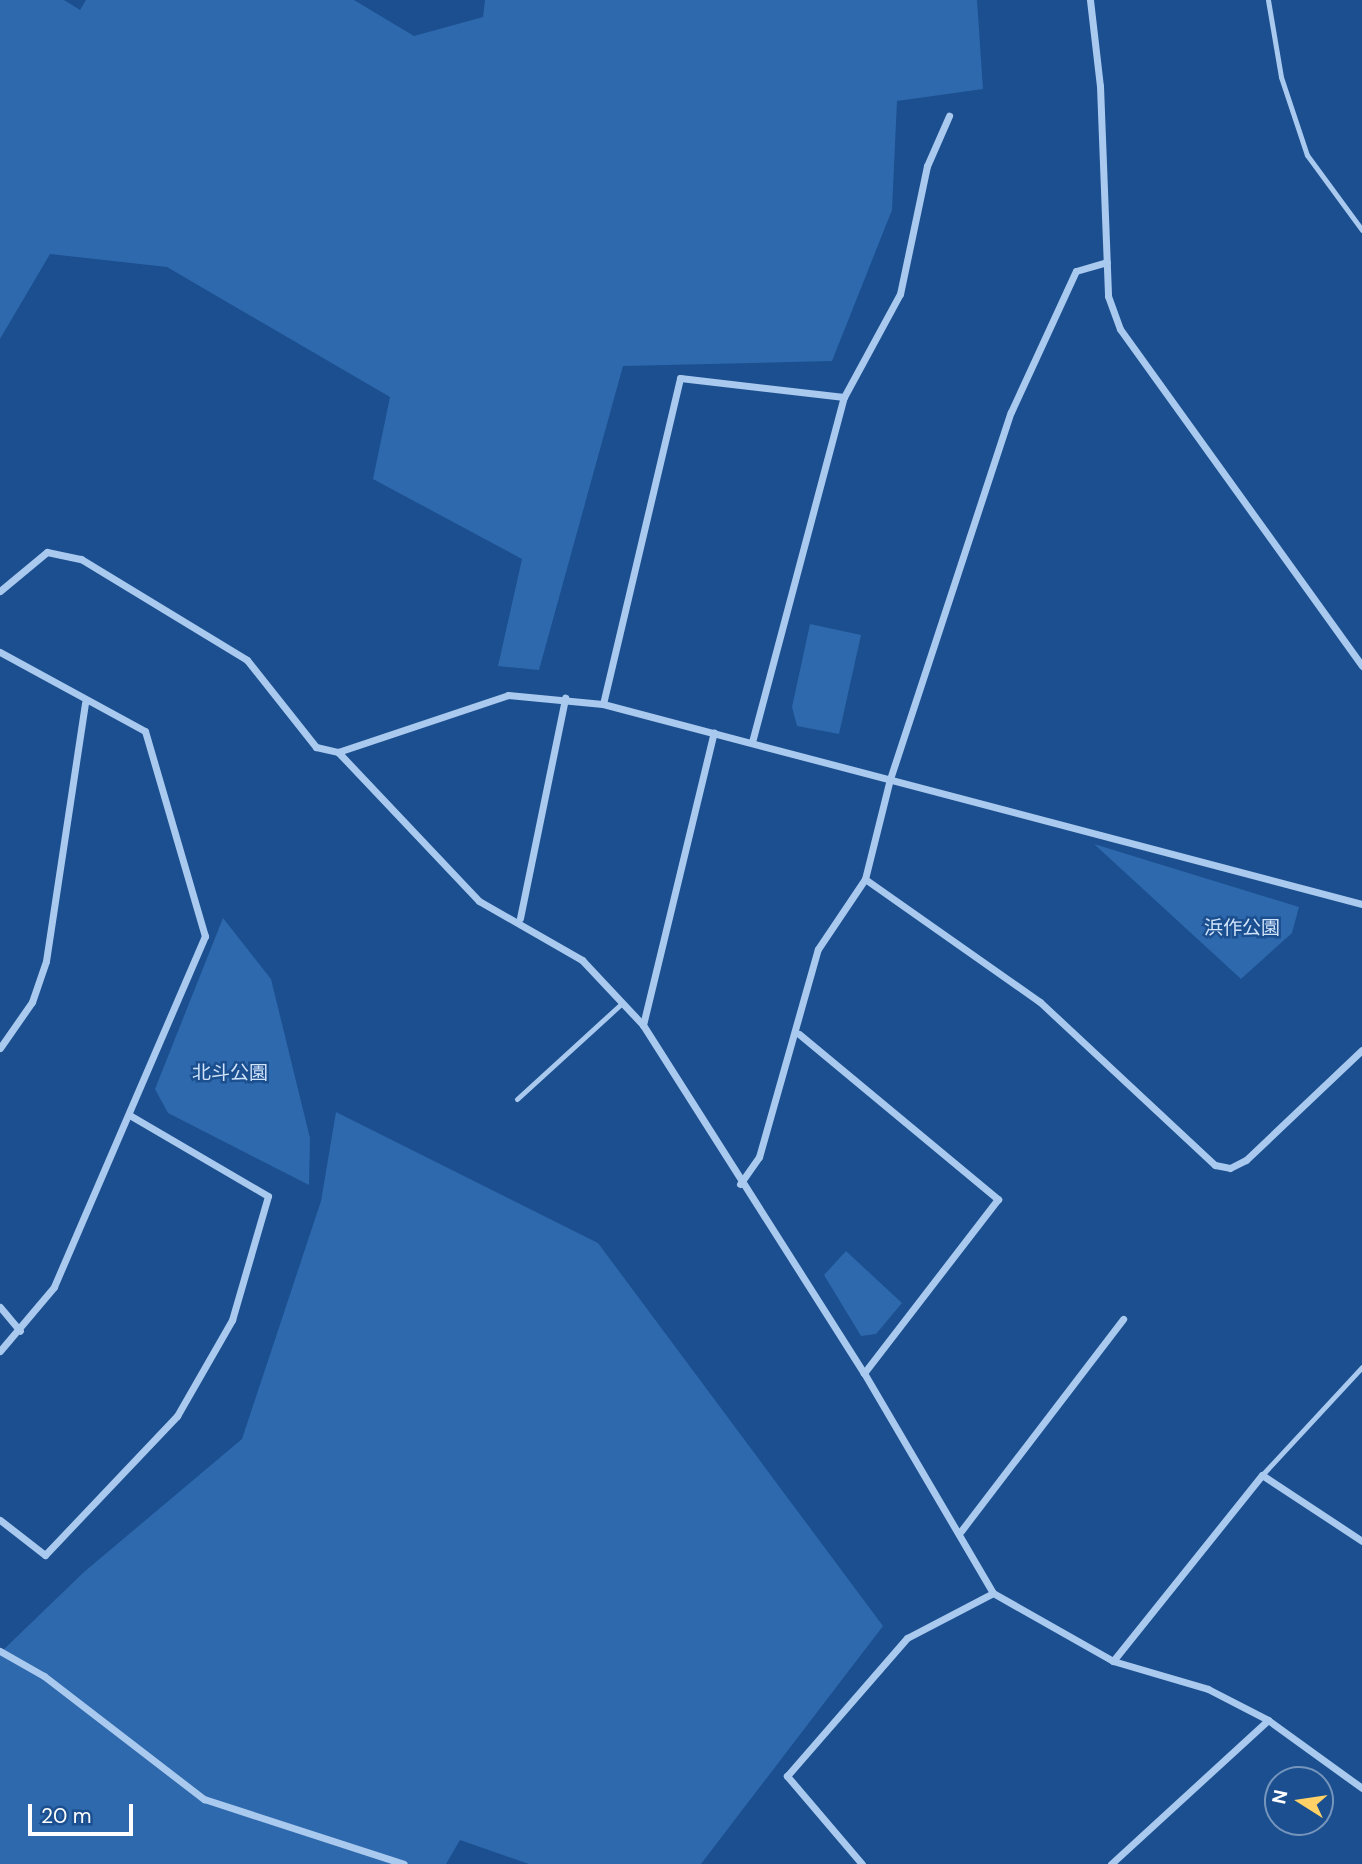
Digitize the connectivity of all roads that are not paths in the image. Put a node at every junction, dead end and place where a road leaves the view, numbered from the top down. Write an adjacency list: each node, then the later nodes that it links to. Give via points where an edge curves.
1 (1090, 0): 7 (street, via 1100,86)
2 (1268, 0): 5 (lane, via 1281,77 1307,155)
3 (950, 116): 8 (street, via 927,166 900,294)
4 (1362, 216): 5 (lane)
5 (1355, 221): 6 (lane)
6 (1362, 230)
7 (1107, 262): 11 (street, via 1108,296 1120,329); 18 (street, via 1076,271 1011,412)
8 (844, 397): 14 (street, via 680,379); 16 (street)
9 (0, 591): 17 (street, via 47,552 81,559 247,660 316,747)
10 (0, 652): 13 (street)
11 (1362, 666)
12 (565, 698): 14 (street); 17 (street, via 508,695); 21 (street)
13 (85, 704): 25 (street, via 46,961 32,1002); 28 (street, via 145,731 205,936)
14 (603, 704): 15 (street)
15 (714, 732): 16 (street); 23 (street)
16 (752, 742): 18 (street)
17 (338, 752): 21 (street, via 479,901)
18 (890, 779): 19 (street); 20 (street)
19 (865, 878): 24 (street, via 818,949); 26 (street, via 1040,1002 1215,1165 1230,1168 1246,1160)
20 (1362, 904)
21 (520, 918): 22 (street, via 582,960)
22 (622, 1003): 23 (street); 27 (lane)
23 (643, 1026): 29 (street)
24 (799, 1034): 29 (street, via 759,1157); 35 (street, via 998,1199)
25 (0, 1048)
26 (1362, 1050)
27 (517, 1099)
28 (131, 1116): 32 (street, via 54,1287); 37 (street, via 268,1196 232,1320 177,1416 45,1555)
29 (740, 1184): 35 (street)
30 (0, 1307): 32 (street)
31 (1123, 1320): 38 (street)
32 (20, 1331): 33 (street)
33 (0, 1351)
34 (1362, 1367): 36 (lane)
35 (864, 1373): 38 (street)
36 (1262, 1475): 39 (street); 42 (street)
37 (0, 1520)
38 (961, 1531): 40 (street)
39 (1362, 1541)
40 (993, 1592): 42 (street); 46 (street, via 907,1638 787,1776)
41 (0, 1651): 45 (street, via 44,1676 204,1798)
42 (1113, 1661): 43 (street, via 1208,1689)
43 (1268, 1720): 44 (street); 47 (street)
44 (1362, 1788)
45 (404, 1864)
46 (862, 1864)
47 (1111, 1864)

